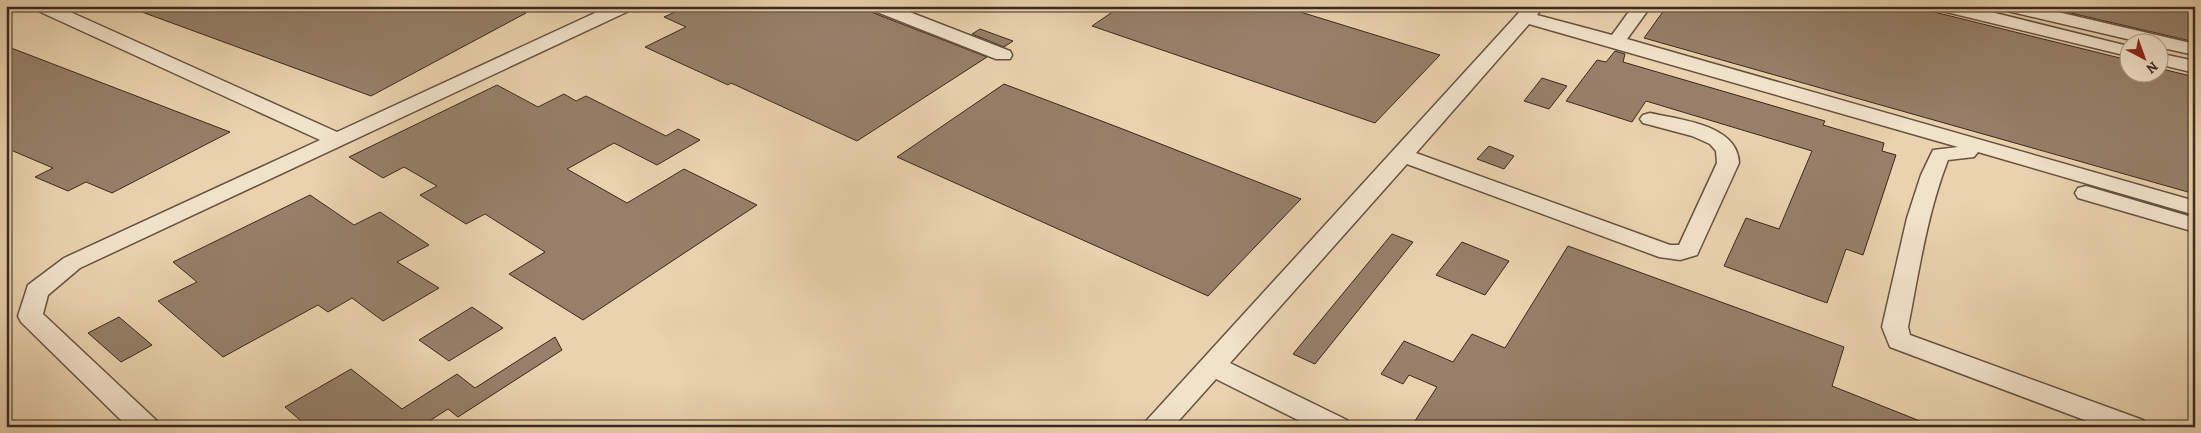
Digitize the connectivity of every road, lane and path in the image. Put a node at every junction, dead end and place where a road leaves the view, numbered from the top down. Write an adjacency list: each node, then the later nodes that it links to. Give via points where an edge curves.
1 (42, 6): 15 (street)
2 (625, 6): 15 (street)
3 (1642, 6): 8 (street)
4 (1944, 6): 9 (street)
5 (2009, 6): 10 (street)
6 (891, 8): 11 (street)
7 (1530, 12): 8 (street); 17 (street)
8 (1616, 42): 16 (street)
9 (2118, 49)
10 (2195, 50)
11 (1003, 55)
12 (2168, 60): 13 (street)
13 (2195, 67)
14 (1650, 119): 17 (street, via 1706,135 1723,144 1728,153 1728,163 1689,250 1680,253 1667,252)
15 (337, 140): 21 (street, via 72,263 37,291 30,316)
16 (1962, 150): 18 (street); 19 (street); 24 (street, via 1940,154 1917,219 1895,328 1900,341)
17 (1403, 155): 20 (street)
18 (2195, 208)
19 (2195, 225)
20 (1212, 366): 22 (street); 23 (street)
21 (146, 427)
22 (1157, 427)
23 (1337, 427)
24 (2133, 427)

